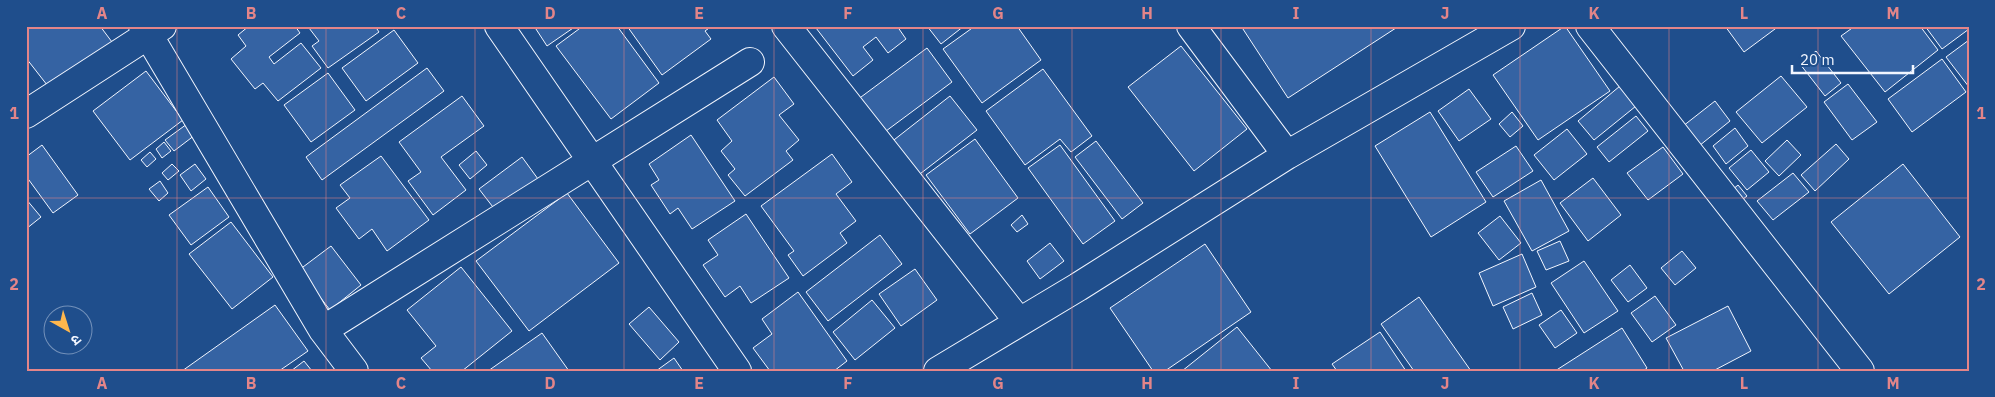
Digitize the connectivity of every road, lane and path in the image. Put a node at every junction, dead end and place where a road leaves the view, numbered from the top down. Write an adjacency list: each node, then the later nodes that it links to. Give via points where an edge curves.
1 (499, 26): 10 (street)
2 (786, 26): 11 (street)
3 (1191, 26): 9 (street)
4 (1511, 26): 9 (street)
5 (1590, 26): 16 (street)
6 (152, 29): 8 (street); 12 (street)
7 (750, 62): 10 (street)
8 (26, 114)
9 (1287, 155): 11 (street)
10 (590, 161): 12 (street); 14 (street)
11 (1019, 322): 15 (street)
12 (322, 330): 13 (street)
13 (354, 371)
14 (736, 371)
15 (938, 371)
16 (1860, 371)

